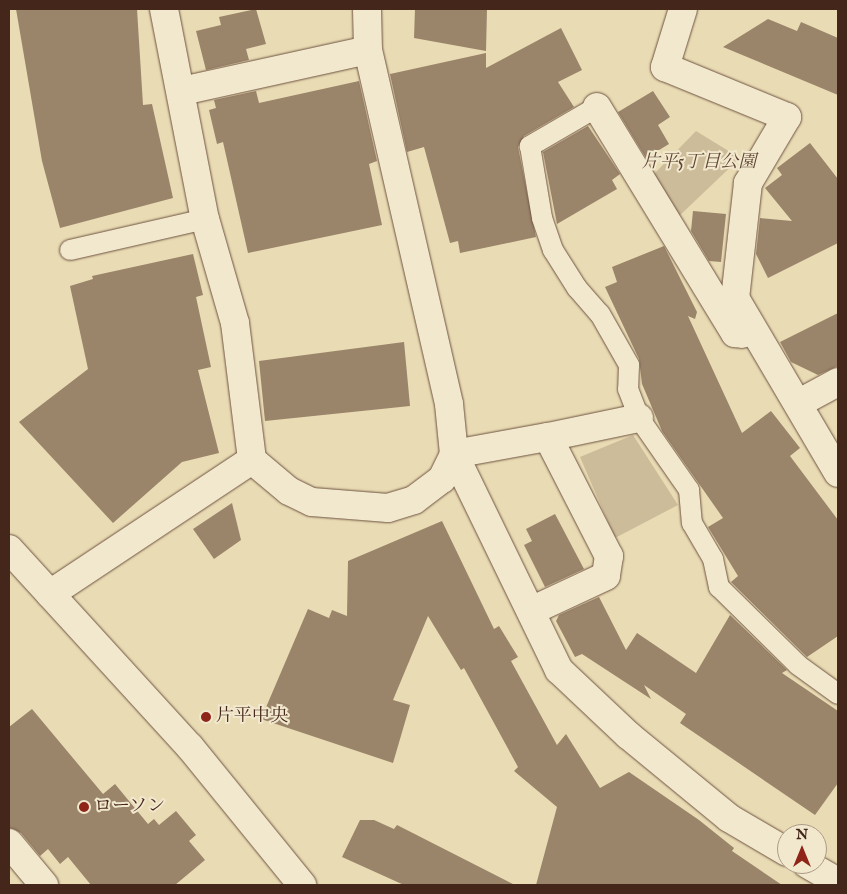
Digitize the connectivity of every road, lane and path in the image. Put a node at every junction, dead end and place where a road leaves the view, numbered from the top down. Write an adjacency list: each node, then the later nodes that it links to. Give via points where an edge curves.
1 (164, 9): 5 (street)
2 (367, 9): 4 (street)
3 (683, 9): 9 (street, via 665,67 787,117 748,183 735,298)
4 (368, 50): 5 (street); 14 (street, via 449,404)
5 (182, 91): 7 (street)
6 (596, 107): 9 (street, via 735,333); 12 (lane, via 530,146 542,218 553,250 577,288 600,314 630,365 628,388)
7 (205, 220): 8 (lane); 15 (street, via 234,323)
8 (70, 250)
9 (754, 336): 11 (street)
10 (838, 382): 11 (street)
11 (800, 402): 16 (street)
12 (639, 418): 13 (street); 20 (lane, via 689,490 692,523 713,559 719,587 798,665)
13 (548, 437): 14 (street); 19 (street, via 609,556 606,576)
14 (454, 454): 15 (street, via 442,479 414,500 388,508 312,502 289,491); 19 (street)
15 (252, 460): 18 (street)
16 (838, 473)
17 (9, 548): 18 (street)
18 (50, 594): 26 (street, via 190,747)
19 (533, 610): 22 (street, via 559,670 628,735 729,818)
20 (838, 694)
21 (9, 843): 25 (street)
22 (777, 846)
23 (824, 874): 24 (street)
24 (838, 882)
25 (44, 885)
26 (302, 885)

